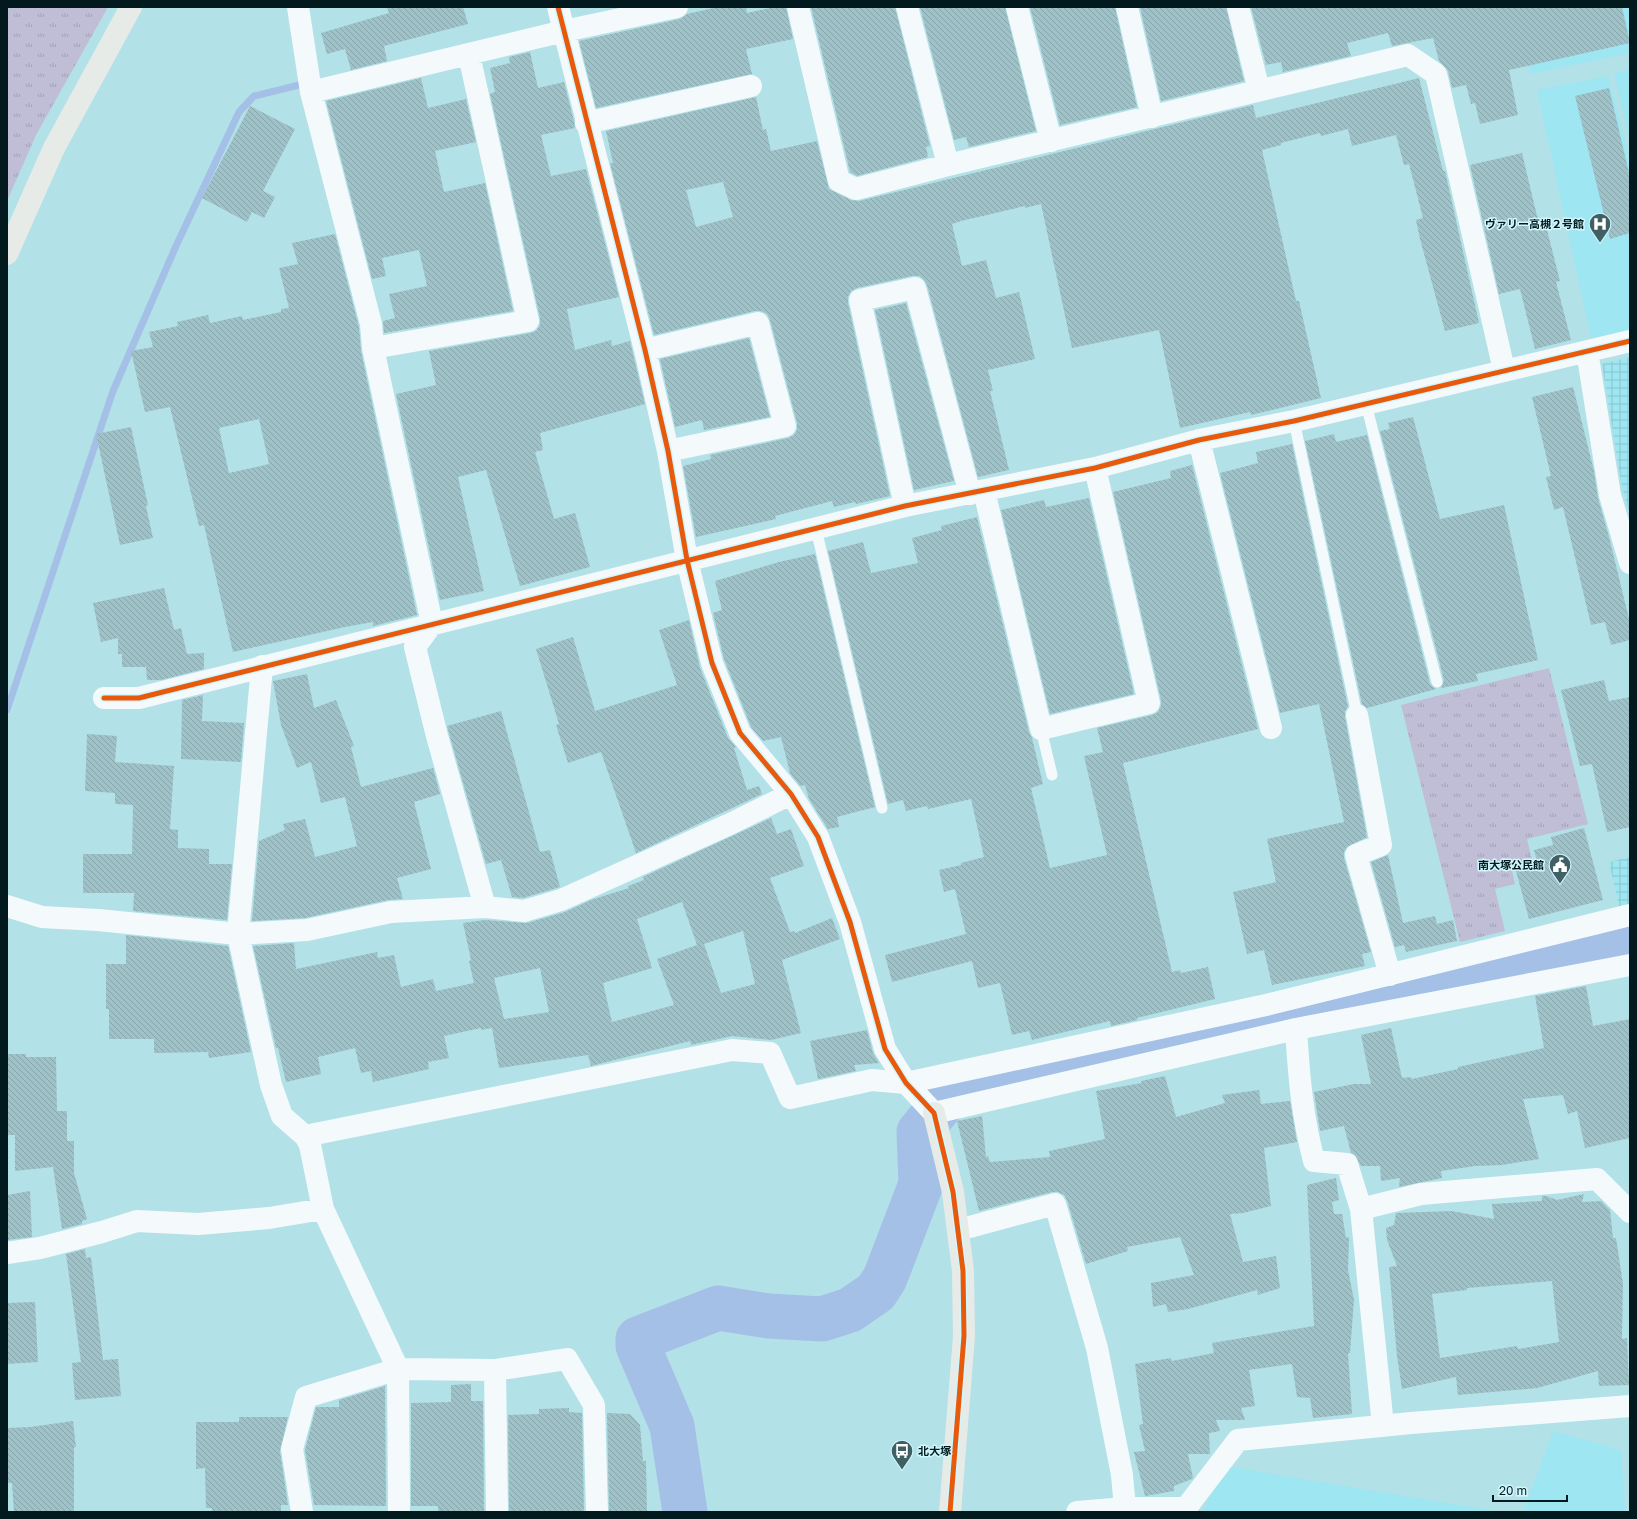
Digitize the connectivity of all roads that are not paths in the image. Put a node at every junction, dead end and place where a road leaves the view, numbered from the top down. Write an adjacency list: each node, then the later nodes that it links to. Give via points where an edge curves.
1 (131, 7): 19 (street, via 54,148)
2 (298, 7): 14 (street)
3 (558, 7): 10 (street)
4 (677, 7): 10 (street)
5 (798, 7): 18 (street, via 838,181 856,190)
6 (907, 7): 18 (street)
7 (1017, 7): 17 (street)
8 (1127, 7): 15 (street)
9 (1238, 7): 13 (street)
10 (564, 31): 11 (street); 16 (street)
11 (469, 55): 14 (street); 21 (street, via 528,322)
12 (751, 86): 16 (street)
13 (1259, 90): 15 (street); 24 (street, via 1408,55 1436,74)
14 (311, 92): 21 (street, via 371,324)
15 (1152, 117): 17 (street)
16 (586, 123): 22 (street)
17 (1051, 141): 18 (street)
18 (948, 165)
19 (7, 254)
20 (1630, 341): 23 (street)
21 (373, 348): 35 (street)
22 (644, 350): 28 (street); 28 (street, via 758,323 785,426)
23 (1587, 351): 24 (street); 34 (street, via 1610,495)
24 (1504, 370): 25 (street)
25 (1366, 404): 26 (street); 37 (lane)
26 (1294, 421): 27 (street); 39 (lane)
27 (1199, 440): 29 (street); 40 (street)
28 (668, 451): 33 (street)
29 (1095, 468): 30 (street); 41 (street, via 1149,703)
30 (977, 492): 31 (street); 31 (street, via 915,288 860,300); 41 (street)
31 (905, 506): 32 (street)
32 (816, 528): 33 (street); 44 (lane)
33 (687, 560): 35 (street); 43 (street, via 712,663 740,733)
34 (1630, 563)
35 (432, 624): 36 (street); 46 (street, via 415,647)
36 (262, 666): 38 (street, via 139,698); 48 (street)
37 (1437, 682)
38 (104, 698)
39 (1357, 713): 50 (street, via 1382,845 1356,855)
40 (1271, 728)
41 (1041, 729): 42 (lane)
42 (1052, 776)
43 (792, 794): 46 (street, via 561,900 524,911); 52 (street, via 818,837 834,876 850,922 885,1049)
44 (882, 808)
45 (7, 906): 48 (street, via 42,917)
46 (485, 907): 48 (street, via 391,912 307,930)
47 (1630, 916): 50 (street)
48 (238, 934): 54 (street, via 271,1085 282,1116)
49 (1630, 965): 51 (street)
50 (1390, 975): 52 (street, via 1266,1005)
51 (1296, 1029): 53 (street); 56 (street, via 1300,1095 1314,1161 1347,1164)
52 (906, 1083): 53 (street); 54 (street, via 872,1080 790,1098 770,1053 732,1050)
53 (934, 1113): 58 (street, via 954,1192)
54 (305, 1136): 55 (street, via 310,1145)
55 (323, 1209): 59 (street, via 269,1218 198,1224 137,1221 40,1248); 60 (street)
56 (1361, 1209): 57 (street, via 1421,1194 1597,1179); 63 (street)
57 (1630, 1212)
58 (958, 1230): 64 (street, via 1055,1204 1097,1348 1122,1475); 69 (street, via 963,1271 964,1336)
59 (7, 1253)
60 (398, 1369): 61 (street); 65 (street, via 306,1397 292,1449); 66 (street)
61 (495, 1370): 67 (street); 68 (street, via 567,1360 594,1405)
62 (1630, 1406): 63 (street)
63 (1383, 1426): 64 (street, via 1238,1440 1186,1508)
64 (1124, 1510): 70 (street)
65 (302, 1512)
66 (399, 1512)
67 (497, 1512)
68 (597, 1512)
69 (950, 1512)
70 (1077, 1512)

